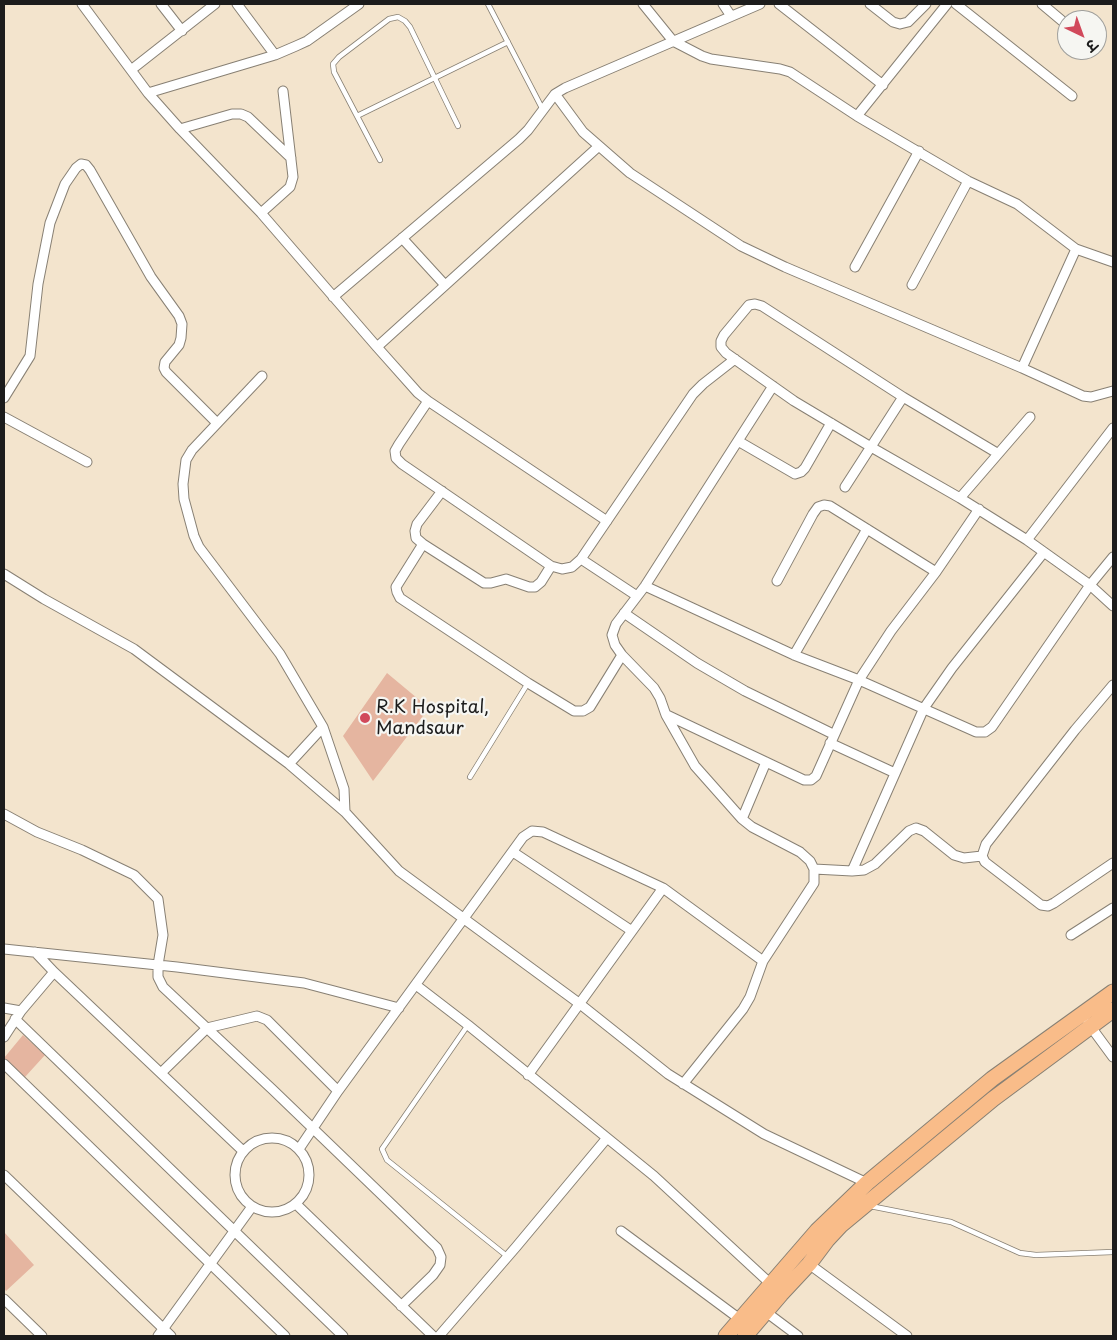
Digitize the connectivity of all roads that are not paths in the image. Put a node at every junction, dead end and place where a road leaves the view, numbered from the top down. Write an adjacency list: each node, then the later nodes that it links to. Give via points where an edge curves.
1 (82, 4): 22 (street)
2 (161, 4): 18 (street)
3 (215, 4): 18 (street)
4 (238, 4): 21 (street)
5 (359, 4): 21 (street, via 307,41)
6 (488, 4): 20 (lane)
7 (643, 4): 19 (street)
8 (723, 4): 16 (street)
9 (760, 4): 16 (street)
10 (779, 4): 24 (street)
11 (870, 4): 12 (street, via 900,24 908,22)
12 (926, 4)
13 (948, 4): 24 (street)
14 (956, 4): 28 (street)
15 (1042, 4): 17 (street)
16 (731, 16): 19 (street)
17 (1057, 17)
18 (182, 31): 22 (street)
19 (673, 41): 27 (street); 31 (street, via 711,59 790,72)
20 (508, 42): 23 (lane); 29 (lane)
21 (275, 55): 26 (street)
22 (131, 70): 26 (street)
23 (435, 78): 30 (lane); 30 (lane, via 405,21 398,17 389,19 333,64); 32 (lane)
24 (883, 85): 31 (street)
25 (283, 91): 36 (street)
26 (148, 93): 33 (street)
27 (555, 94): 29 (street); 34 (street, via 583,132)
28 (1072, 96)
29 (543, 110): 40 (street, via 528,130)
30 (357, 116): 37 (lane)
31 (858, 116): 35 (street)
32 (458, 126)
33 (180, 129): 36 (street, via 241,114); 39 (street)
34 (599, 146): 44 (street); 49 (street, via 639,181 742,246 785,268)
35 (919, 151): 38 (street); 43 (street)
36 (291, 158): 39 (street, via 290,187)
37 (380, 160)
38 (968, 181): 41 (street, via 1017,204); 45 (street)
39 (261, 213): 46 (street)
40 (402, 238): 44 (street); 46 (street)
41 (1076, 249): 42 (street); 49 (street)
42 (1113, 262)
43 (856, 267)
44 (445, 285): 47 (street)
45 (912, 285)
46 (333, 297): 47 (street)
47 (377, 347): 55 (street)
48 (735, 359): 51 (street); 53 (street, via 726,353 721,341 749,305 755,304); 69 (street, via 693,394)
49 (1022, 368): 52 (street, via 1083,396)
50 (262, 376): 58 (street)
51 (773, 386): 59 (street); 61 (street)
52 (1113, 391)
53 (903, 397): 62 (street); 63 (street)
54 (4, 398): 58 (street, via 30,356 38,284 50,223 65,184 82,164 90,170 151,277 179,316 181,338 165,362 166,372)
55 (428, 401): 66 (street, via 395,451 396,458); 69 (street)
56 (1030, 417): 63 (street)
57 (4, 418): 64 (street)
58 (217, 423): 92 (street, via 186,460 184,499 194,536 280,654)
59 (831, 423): 61 (street, via 805,468 795,474); 62 (street)
60 (1113, 428): 71 (street)
61 (738, 441): 80 (street)
62 (871, 447): 65 (street); 67 (street)
63 (997, 454): 67 (street)
64 (87, 462)
65 (845, 487)
66 (442, 492): 72 (street, via 417,524 416,538); 76 (street)
67 (960, 498): 68 (street)
68 (978, 509): 71 (street); 77 (street)
69 (607, 520): 75 (street)
70 (867, 529): 77 (street); 79 (street, via 830,506 818,507); 86 (street)
71 (1027, 540): 73 (street)
72 (423, 544): 76 (street, via 484,583 506,579 535,587); 88 (street, via 396,586 400,598)
73 (1044, 552): 81 (street); 90 (street)
74 (1113, 557): 81 (street)
75 (581, 558): 76 (street, via 567,568); 82 (street)
76 (552, 566)
77 (936, 572): 87 (street, via 894,625)
78 (4, 574): 95 (street, via 134,649)
79 (777, 581)
80 (644, 586): 82 (street); 86 (street)
81 (1090, 586): 83 (street); 90 (street, via 992,727 985,732 976,732)
82 (637, 596): 84 (street)
83 (1113, 606)
84 (624, 613): 85 (street, via 612,635); 93 (street, via 697,664)
85 (622, 655): 88 (street, via 596,700 583,711 574,711); 91 (street, via 654,688)
86 (794, 655): 87 (street)
87 (859, 680): 90 (street); 93 (street)
88 (528, 683): 97 (lane)
89 (1113, 685): 102 (street, via 986,844)
90 (924, 708): 96 (street)
91 (666, 715): 94 (street); 100 (street, via 695,766)
92 (323, 727): 95 (street); 98 (street, via 344,789)
93 (831, 739): 94 (street, via 816,776 811,780 804,780); 96 (street)
94 (766, 762): 100 (street)
95 (289, 764): 98 (street)
96 (895, 773): 105 (street)
97 (470, 778)
98 (345, 812): 108 (street, via 399,871)
99 (4, 814): 114 (street, via 134,875 158,899 163,935)
100 (742, 819): 104 (street, via 800,852)
101 (513, 852): 106 (street, via 523,838 532,832 542,832); 108 (street); 109 (street)
102 (982, 856): 103 (street, via 1041,906 1054,903); 105 (street, via 964,858 954,855 916,828 875,864 864,870)
103 (1113, 862)
104 (814, 869): 105 (street); 113 (street, via 814,883)
105 (852, 871)
106 (663, 888): 109 (street); 113 (street)
107 (1113, 908): 110 (street)
108 (465, 920): 116 (street); 118 (street)
109 (632, 931): 118 (street)
110 (1071, 935)
111 (4, 949): 112 (street)
112 (35, 952): 114 (street); 115 (street)
113 (762, 962): 133 (street, via 743,1009)
114 (158, 965): 120 (street, via 304,983); 127 (street, via 158,977 163,987)
115 (54, 972): 122 (street); 131 (street)
116 (416, 985): 120 (street); 125 (street)
117 (1113, 992): 123 (main road)
118 (580, 1004): 132 (street); 133 (street)
119 (4, 1008): 122 (street)
120 (399, 1008): 134 (street)
121 (1113, 1010): 126 (main road)
122 (21, 1011): 124 (street)
123 (1082, 1014): 126 (street); 140 (main road, via 992,1079)
124 (16, 1019): 128 (street); 144 (street)
125 (468, 1026): 132 (street); 148 (lane, via 382,1149 387,1160)
126 (1091, 1027): 129 (street); 142 (main road, via 993,1099)
127 (207, 1028): 131 (street); 134 (street, via 257,1016 267,1020); 135 (street)
128 (4, 1037)
129 (1113, 1057)
130 (4, 1064): 150 (street)
131 (161, 1073): 138 (street)
132 (528, 1074): 136 (street)
133 (683, 1084): 140 (street, via 764,1134)
134 (338, 1092): 135 (street)
135 (313, 1129): 137 (street); 153 (street, via 437,1248 440,1265)
136 (607, 1138): 148 (street); 151 (street, via 654,1176)
137 (299, 1149): 138 (street, via 277,1138 265,1138); 141 (street, via 308,1165 309,1183)
138 (243, 1151): 143 (street, via 234,1174 236,1187)
139 (4, 1175): 156 (street)
140 (867, 1182): 146 (main road)
141 (296, 1204): 143 (street, via 274,1213); 153 (street)
142 (864, 1205): 146 (main road, via 842,1225); 147 (lane, via 951,1222 1020,1253)
143 (251, 1208): 144 (street)
144 (234, 1230): 150 (street); 160 (street)
145 (621, 1231): 155 (street)
146 (822, 1236): 149 (main road); 151 (main road)
147 (1113, 1252)
148 (508, 1257): 162 (street)
149 (809, 1264): 151 (main road); 166 (street)
150 (210, 1265): 156 (street); 159 (street)
151 (776, 1289): 154 (main road); 155 (main road)
152 (4, 1299): 157 (street)
153 (400, 1306): 161 (street)
154 (766, 1312): 164 (main road); 165 (street)
155 (741, 1320): 163 (main road)
156 (161, 1333): 158 (street)
157 (42, 1336)
158 (171, 1336)
159 (285, 1336)
160 (343, 1336)
161 (433, 1336)
162 (439, 1336)
163 (726, 1336)
164 (745, 1336)
165 (798, 1336)
166 (907, 1336)

